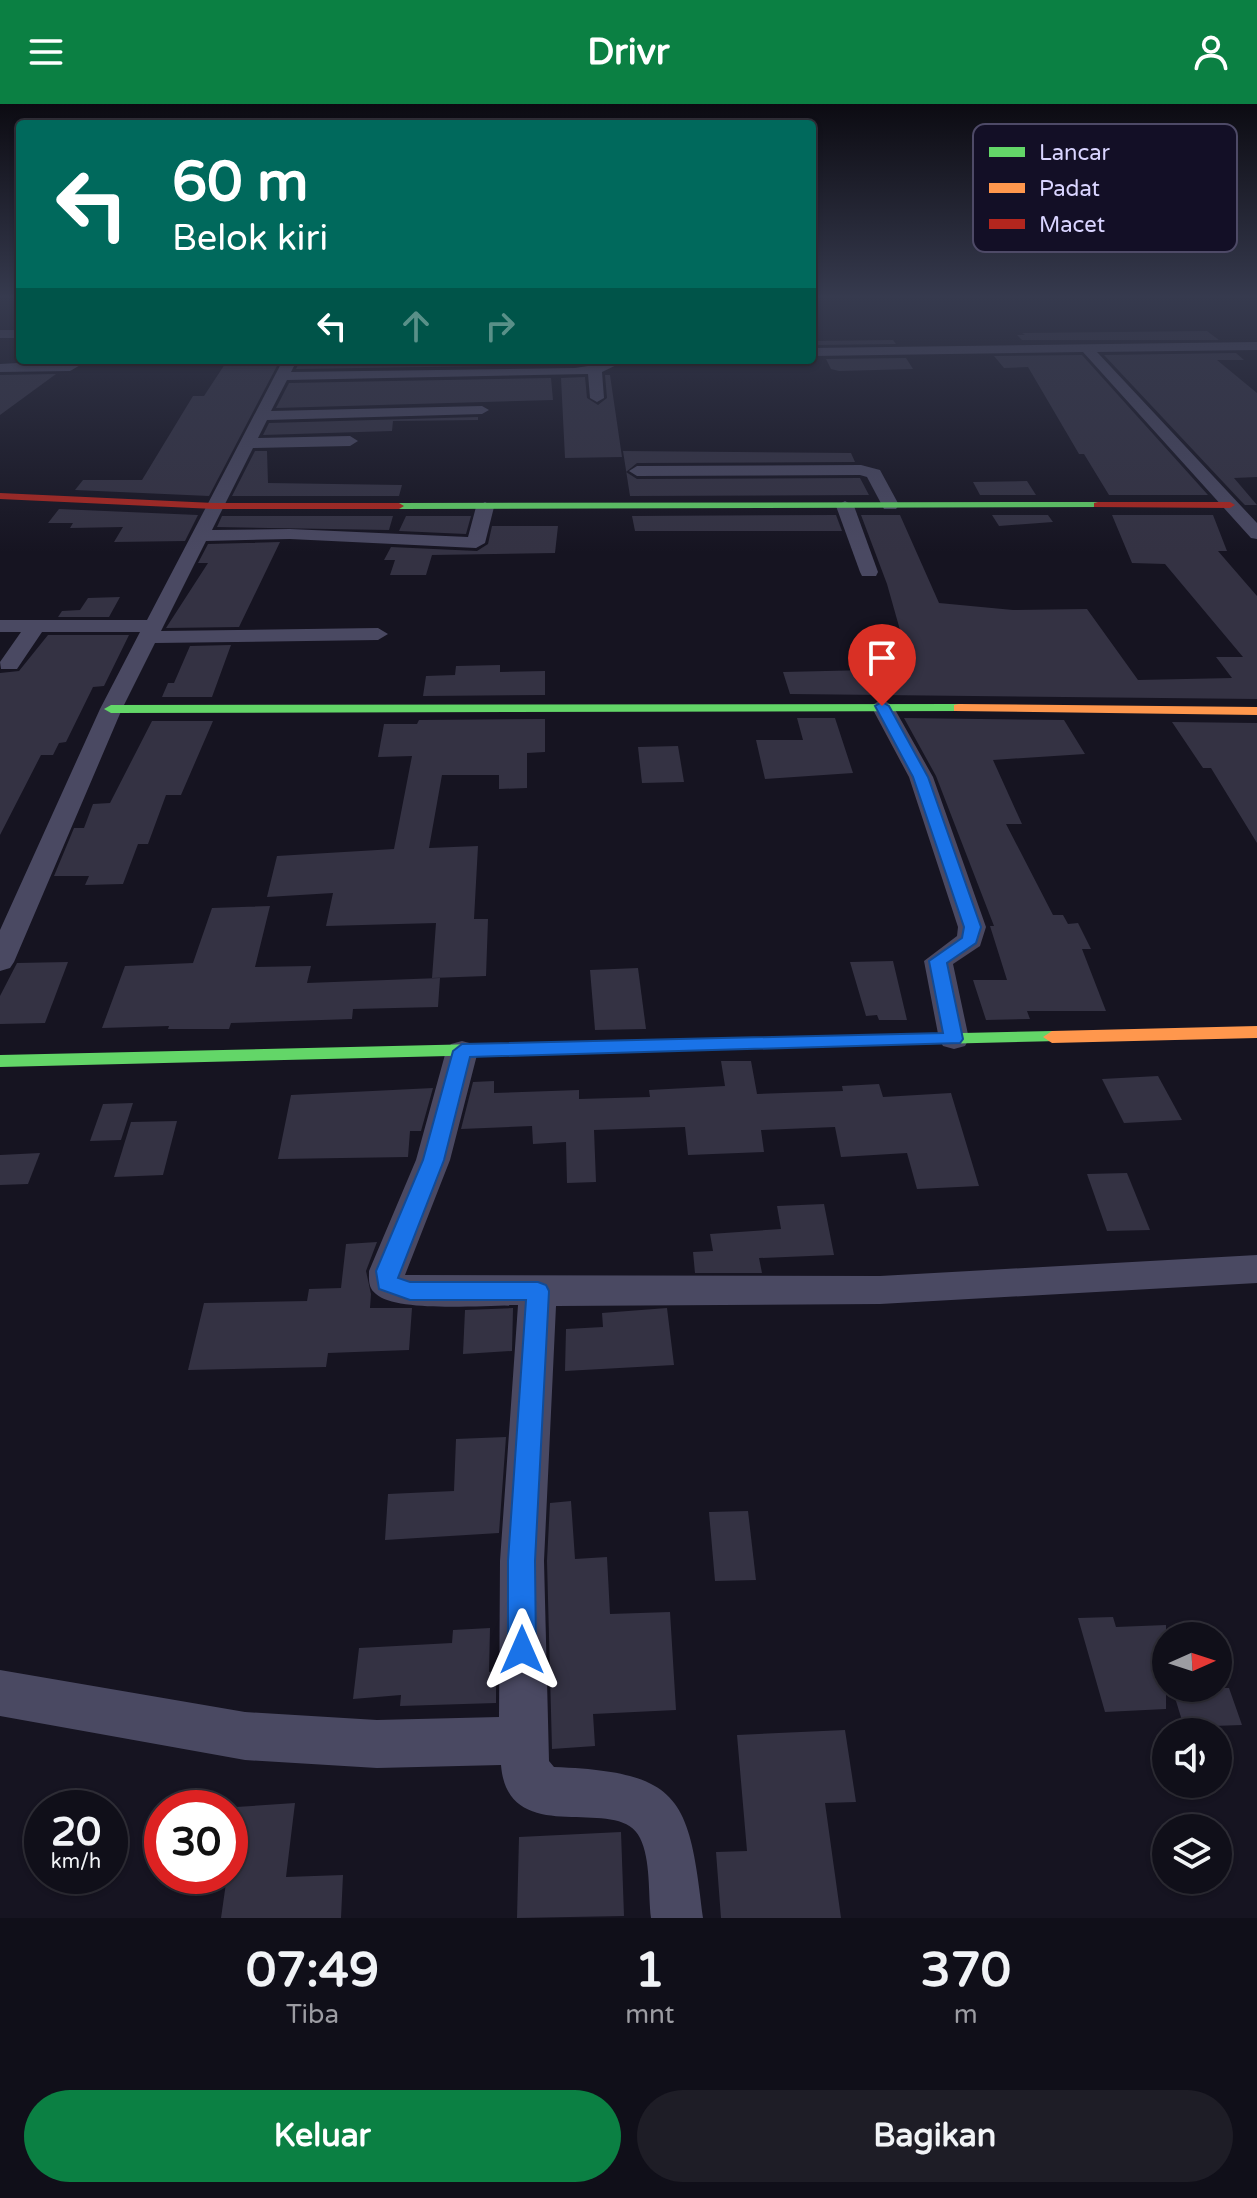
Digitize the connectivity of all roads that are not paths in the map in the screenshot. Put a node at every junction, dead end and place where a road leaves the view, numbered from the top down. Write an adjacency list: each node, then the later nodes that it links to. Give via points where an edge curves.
1 (278, 383): 6 (street)
2 (596, 383): 4 (street)
3 (1118, 383): 12 (street)
4 (597, 398)
5 (482, 410): 6 (street)
6 (259, 416): 8 (street)
7 (350, 441): 8 (street)
8 (248, 443): 13 (street)
9 (637, 471): 11 (street, via 861,470 874,474)
10 (0, 496): 13 (street)
11 (890, 505): 12 (street); 14 (street)
12 (1230, 505): 16 (street)
13 (214, 506): 15 (street); 17 (street)
14 (845, 506): 15 (street); 18 (street)
15 (485, 507): 17 (street, via 476,543 290,534)
16 (1257, 534)
17 (199, 536): 21 (street)
18 (869, 572)
19 (0, 626): 20 (street)
20 (36, 626): 21 (street); 23 (street)
21 (150, 632): 22 (street); 25 (street)
22 (378, 634)
23 (9, 664)
24 (882, 706): 25 (street); 26 (street); 29 (street, via 921,777 970,916 970,940 938,961)
25 (111, 709): 27 (street)
26 (1257, 711)
27 (0, 962)
28 (1257, 1032): 29 (street)
29 (954, 1039): 30 (street)
30 (462, 1051): 31 (street); 33 (street, via 433,1160 387,1271 387,1283 410,1291)
31 (0, 1061)
32 (1257, 1269): 33 (street, via 880,1290)
33 (538, 1291): 35 (street, via 522,1561)
34 (0, 1693): 35 (street, via 245,1736 377,1744)
35 (523, 1740): 36 (street, via 526,1772 543,1791 636,1800 656,1815 667,1842)
36 (677, 1918)

